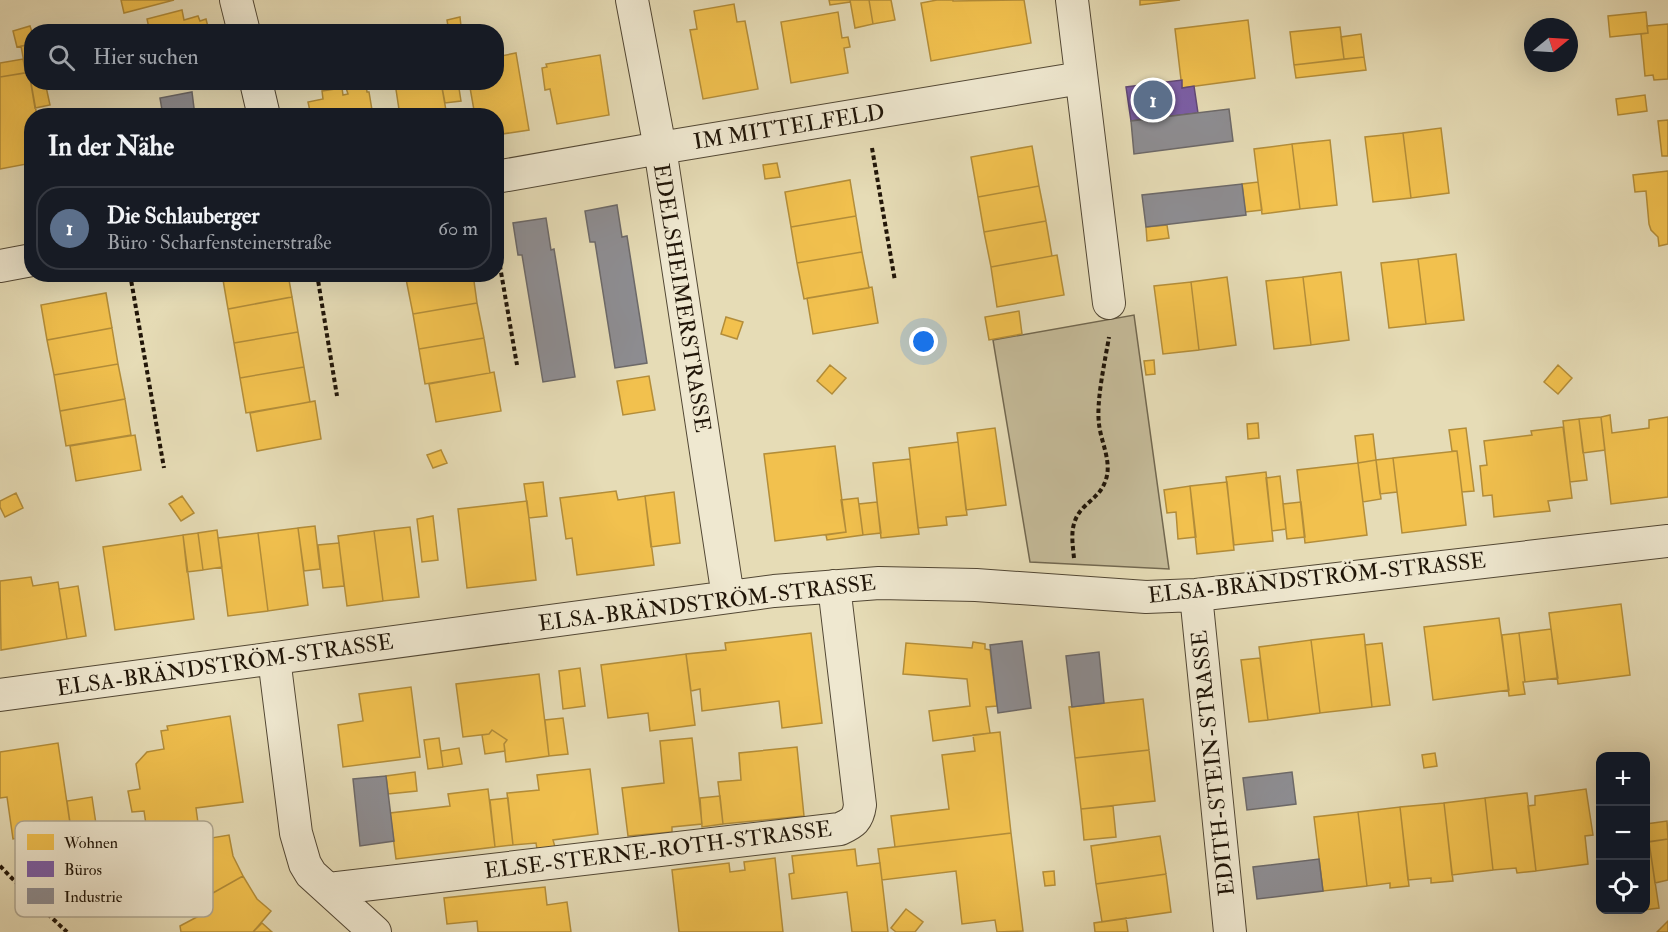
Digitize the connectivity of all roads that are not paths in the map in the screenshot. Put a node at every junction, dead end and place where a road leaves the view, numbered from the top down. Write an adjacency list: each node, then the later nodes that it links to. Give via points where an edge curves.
1 (236, 0): 4 (street)
2 (632, 0): 8 (street, EDELSHEIMERSTRASSE)
3 (1072, 0): 5 (street)
4 (242, 24)
5 (1081, 78): 8 (street, IM MITTELFELD); 12 (street)
6 (258, 90): 7 (street)
7 (262, 108)
8 (660, 148): 9 (street, IM MITTELFELD); 16 (street, EDELSHEIMERSTRASSE)
9 (504, 176)
10 (24, 262): 11 (street)
11 (0, 266)
12 (1109, 303)
13 (1668, 541): 15 (street, ELSA-BRÄNDSTRÖM-STRASSE)
14 (834, 585): 15 (street, ELSA-BRÄNDSTRÖM-STRASSE, via 931,584 1146,597); 16 (street, ELSA-BRÄNDSTRÖM-STRASSE); 19 (street, ELSE-STERNE-ROTH-STRASSE, via 860,805 859,816 851,824 828,831)
15 (1196, 595): 21 (street, EDITH-STEIN-STRASSE)
16 (728, 597): 17 (street, ELSA-BRÄNDSTRÖM-STRASSE)
17 (274, 658): 18 (street, ELSA-BRÄNDSTRÖM-STRASSE); 19 (street, via 296,833 304,864)
18 (0, 695)
19 (329, 890): 20 (street)
20 (375, 932)
21 (1230, 932)

